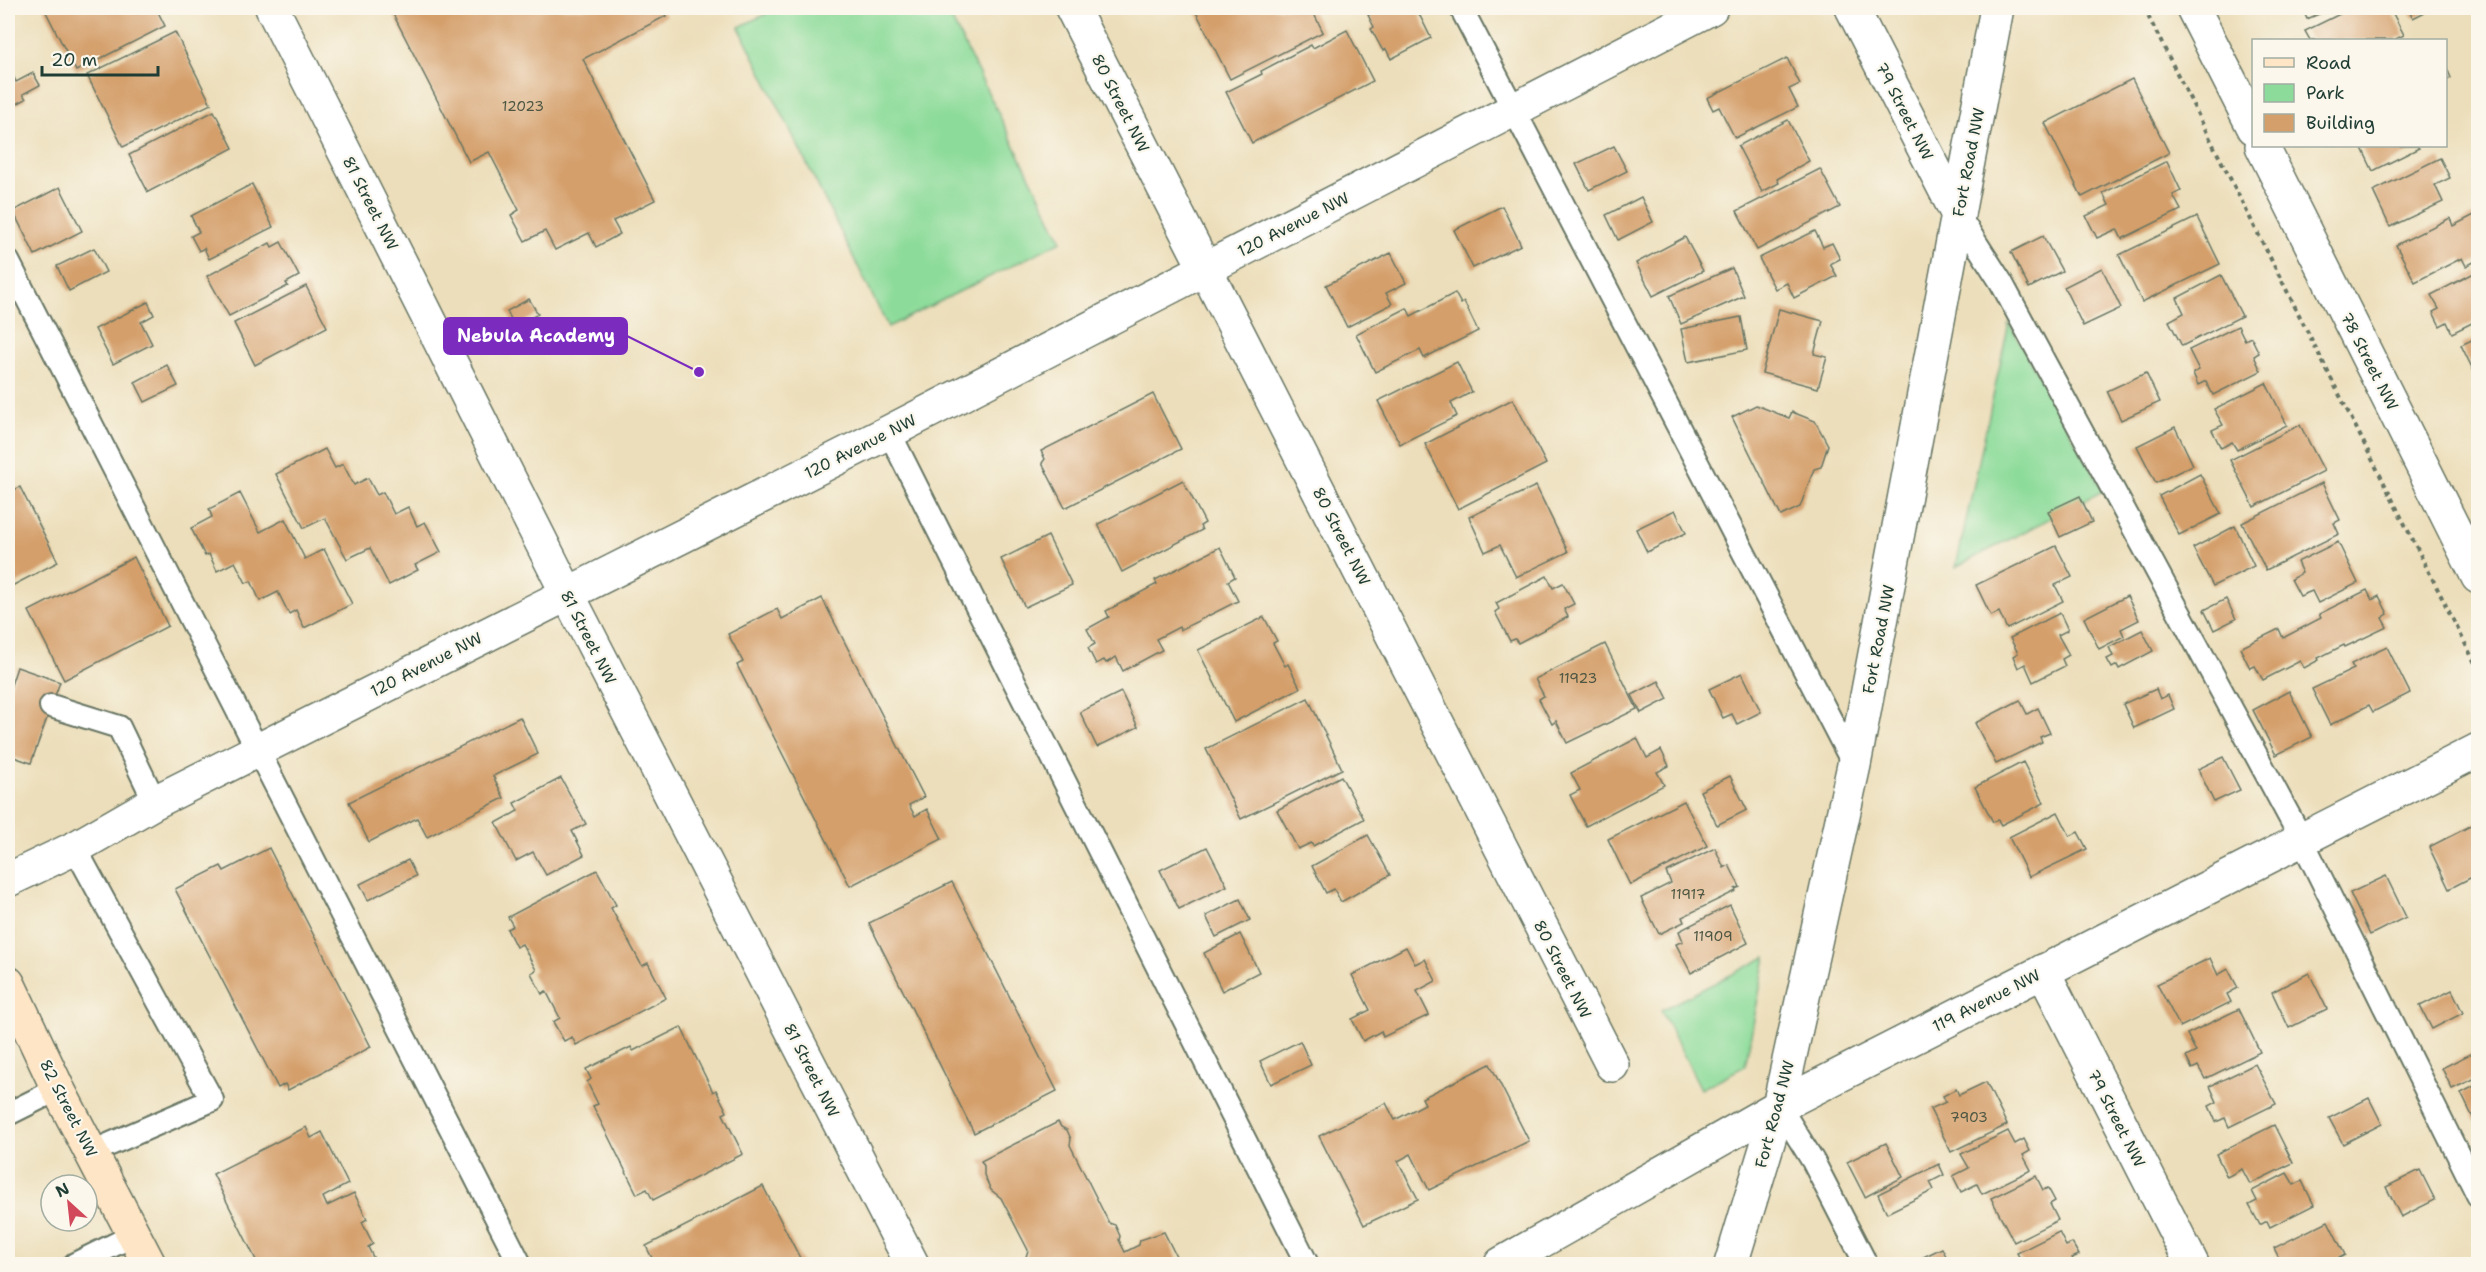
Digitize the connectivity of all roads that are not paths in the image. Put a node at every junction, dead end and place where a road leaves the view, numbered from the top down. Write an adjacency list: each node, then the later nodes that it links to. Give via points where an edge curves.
1 (272, 8): 16 (street, 81 Street NW)
2 (1072, 8): 13 (street, 80 Street NW)
3 (1461, 8): 8 (lane)
4 (1711, 8): 8 (street, 120 Avenue NW)
5 (1852, 8): 11 (street, 79 Street NW)
6 (1997, 8): 11 (street, Fort Road NW)
7 (2193, 8): 9 (street)
8 (1514, 111): 13 (street, 120 Avenue NW); 20 (lane)
9 (2252, 126)
10 (2263, 147): 15 (street, 78 Street NW)
11 (1958, 215): 20 (street, Fort Road NW); 22 (lane, via 2001,282)
12 (8, 261): 18 (lane)
13 (1205, 269): 14 (street, 120 Avenue NW); 27 (street, 80 Street NW)
14 (889, 432): 16 (street, 120 Avenue NW); 38 (lane)
15 (2478, 577)
16 (567, 593): 18 (street, 120 Avenue NW); 37 (street, 81 Street NW)
17 (51, 706): 21 (lane, via 119,728)
18 (257, 750): 21 (street, 120 Avenue NW); 36 (lane)
19 (2478, 750): 22 (street, 119 Avenue NW)
20 (1854, 765): 29 (street, Fort Road NW)
21 (155, 802): 23 (street, 120 Avenue NW)
22 (2302, 840): 25 (street, 119 Avenue NW); 32 (lane)
23 (75, 848): 24 (street, 120 Avenue NW); 31 (lane, via 212,1100)
24 (8, 880)
25 (2043, 971): 29 (street, 119 Avenue NW); 42 (street, 79 Street NW)
26 (8, 983): 28 (main road, 82 Street NW)
27 (1612, 1065)
28 (58, 1089): 30 (lane); 31 (main road, 82 Street NW)
29 (1779, 1106): 39 (street, 119 Avenue NW); 40 (street, Fort Road NW); 41 (lane, via 1813,1161)
30 (8, 1114)
31 (92, 1152): 33 (main road, 82 Street NW)
32 (2478, 1195)
33 (134, 1235): 34 (lane); 35 (main road, 82 Street NW)
34 (75, 1264)
35 (148, 1264)
36 (520, 1264)
37 (912, 1264)
38 (1307, 1264)
39 (1501, 1264)
40 (1731, 1264)
41 (1866, 1264)
42 (2192, 1264)

